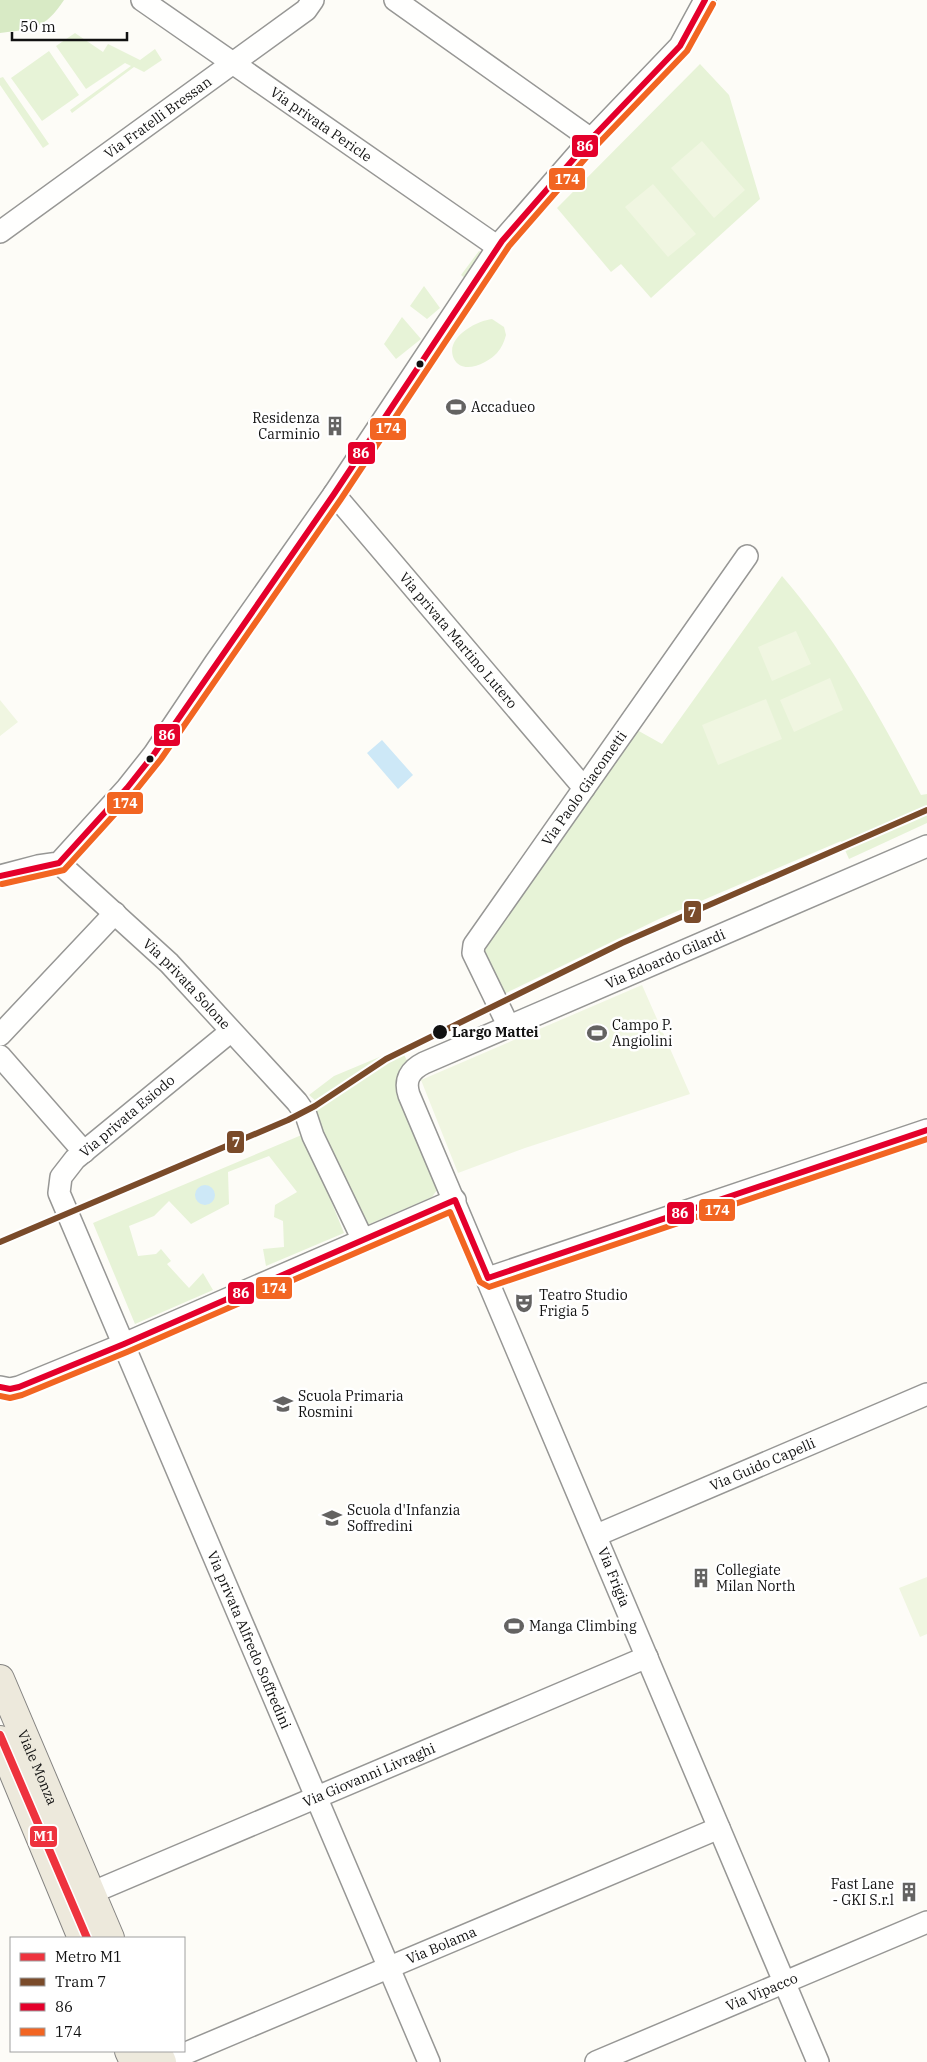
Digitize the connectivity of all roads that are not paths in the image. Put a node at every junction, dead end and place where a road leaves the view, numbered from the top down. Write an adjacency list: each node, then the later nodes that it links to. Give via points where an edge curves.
1 (142, 0): 5 (street, Via privata Pericle)
2 (313, 0): 5 (street, Via Fratelli Bressan, via 306,10)
3 (395, 0): 6 (street)
4 (705, 0): 6 (street, via 680,46)
5 (231, 63): 7 (street, Via Fratelli Bressan); 8 (street, Via privata Pericle)
6 (591, 139): 8 (street)
7 (0, 232)
8 (498, 247): 9 (street)
9 (334, 494): 11 (street, Via privata Martino Lutero); 13 (street, via 139,774)
10 (747, 556): 11 (street, Via Paolo Giacometti)
11 (584, 788): 16 (street, Via Paolo Giacometti, via 474,945 473,953)
12 (927, 846): 16 (street, Via Edoardo Gilardi)
13 (59, 863): 14 (street); 15 (street, Via privata Solone)
14 (0, 876)
15 (114, 912): 17 (street, Via privata Solone, via 169,963); 18 (street)
16 (509, 1027): 20 (street, Via Edoardo Gilardi, via 419,1065)
17 (230, 1032): 22 (street, Via privata Esiodo); 25 (street, Via privata Solone, via 306,1115)
18 (0, 1035)
19 (0, 1056): 22 (street)
20 (408, 1077): 23 (street, Via Frigia, via 408,1091)
21 (927, 1130): 26 (street)
22 (84, 1152): 24 (street, Via privata Esiodo, via 67,1168 59,1182 59,1192)
23 (455, 1200): 25 (street); 26 (street, Via Frigia)
24 (70, 1216): 27 (street, Via privata Alfredo Soffredini)
25 (363, 1240): 27 (street)
26 (488, 1278): 30 (street, Via Frigia)
27 (124, 1344): 28 (street); 34 (street, Via privata Alfredo Soffredini)
28 (7, 1388)
29 (927, 1394): 30 (street, Via Guido Capelli)
30 (597, 1535): 31 (street, Via Frigia)
31 (647, 1657): 34 (street, Via Giovanni Livraghi); 35 (street, Via Frigia)
32 (0, 1679): 36 (main road, Viale Monza)
33 (0, 1740): 38 (main road, Viale Monza)
34 (316, 1798): 36 (street, Via Giovanni Livraghi); 40 (street, Via privata Alfredo Soffredini)
35 (719, 1828): 40 (street, Via Bolama); 41 (street, Via Frigia)
36 (91, 1893): 39 (main road, Viale Monza)
37 (927, 1922): 41 (street, Via Vipacco)
38 (82, 1937)
39 (110, 1937)
40 (389, 1967): 42 (street, Via Bolama); 43 (street, Via privata Alfredo Soffredini)
41 (784, 1982): 44 (street, Via Vipacco); 45 (street, Via Frigia)
42 (163, 2062)
43 (429, 2062)
44 (596, 2062)
45 (818, 2062)

